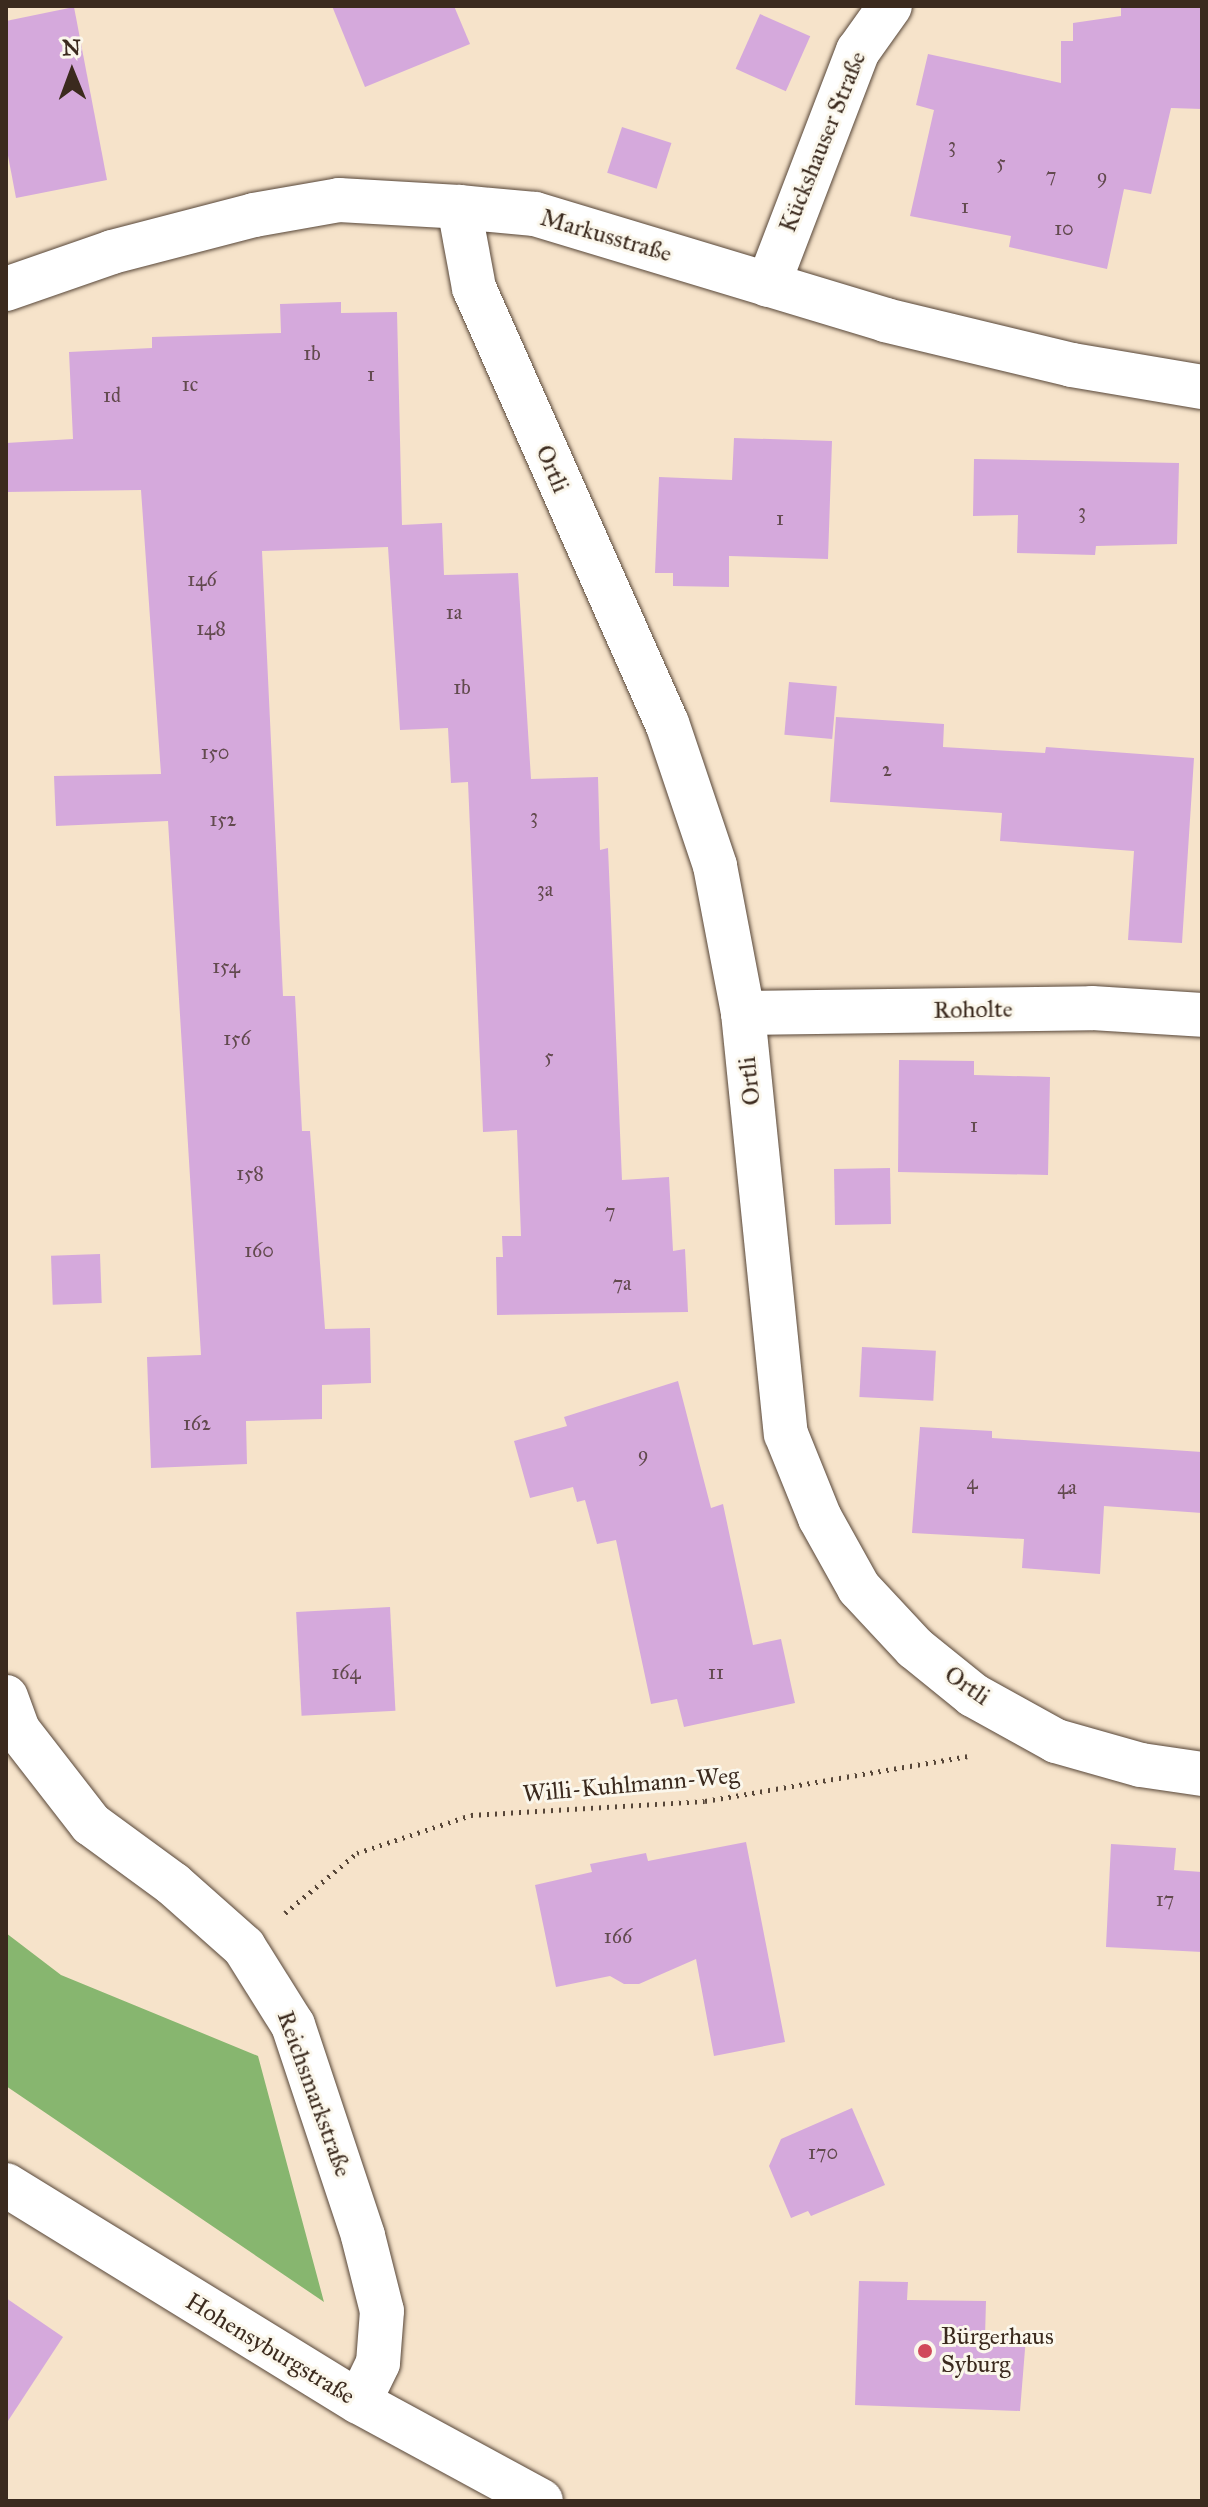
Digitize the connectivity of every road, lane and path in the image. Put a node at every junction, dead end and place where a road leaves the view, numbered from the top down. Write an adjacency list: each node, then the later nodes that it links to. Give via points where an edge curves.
1 (890, 6): 3 (street, Kückshauser Straße, via 858,51)
2 (459, 207): 3 (street, Markusstraße, via 535,214); 4 (street, Markusstraße, via 339,200 254,215 112,252); 6 (street, Ortli, via 474,288 667,723 715,866)
3 (768, 285): 5 (street, Markusstraße, via 885,320 1072,365)
4 (6, 289)
5 (1202, 387)
6 (743, 1013): 7 (street, Roholte, via 1092,1008); 9 (street, Ortli, via 786,1434 820,1518 859,1588 915,1648 973,1695)
7 (1202, 1015)
8 (6, 1697): 11 (street, Reichsmarkstraße, via 18,1730 91,1824 173,1884)
9 (1056, 1741): 10 (street, Ortli, via 1141,1765); 11 (path, Willi-Kuhlmann-Weg, via 705,1801 471,1815 357,1853)
10 (1202, 1774)
11 (244, 1947): 13 (street, Reichsmarkstraße, via 293,2025 382,2311 378,2363)
12 (6, 2185): 13 (street, Hohensyburgstraße)
13 (359, 2402): 14 (street, Hohensyburgstraße)
14 (541, 2501)

